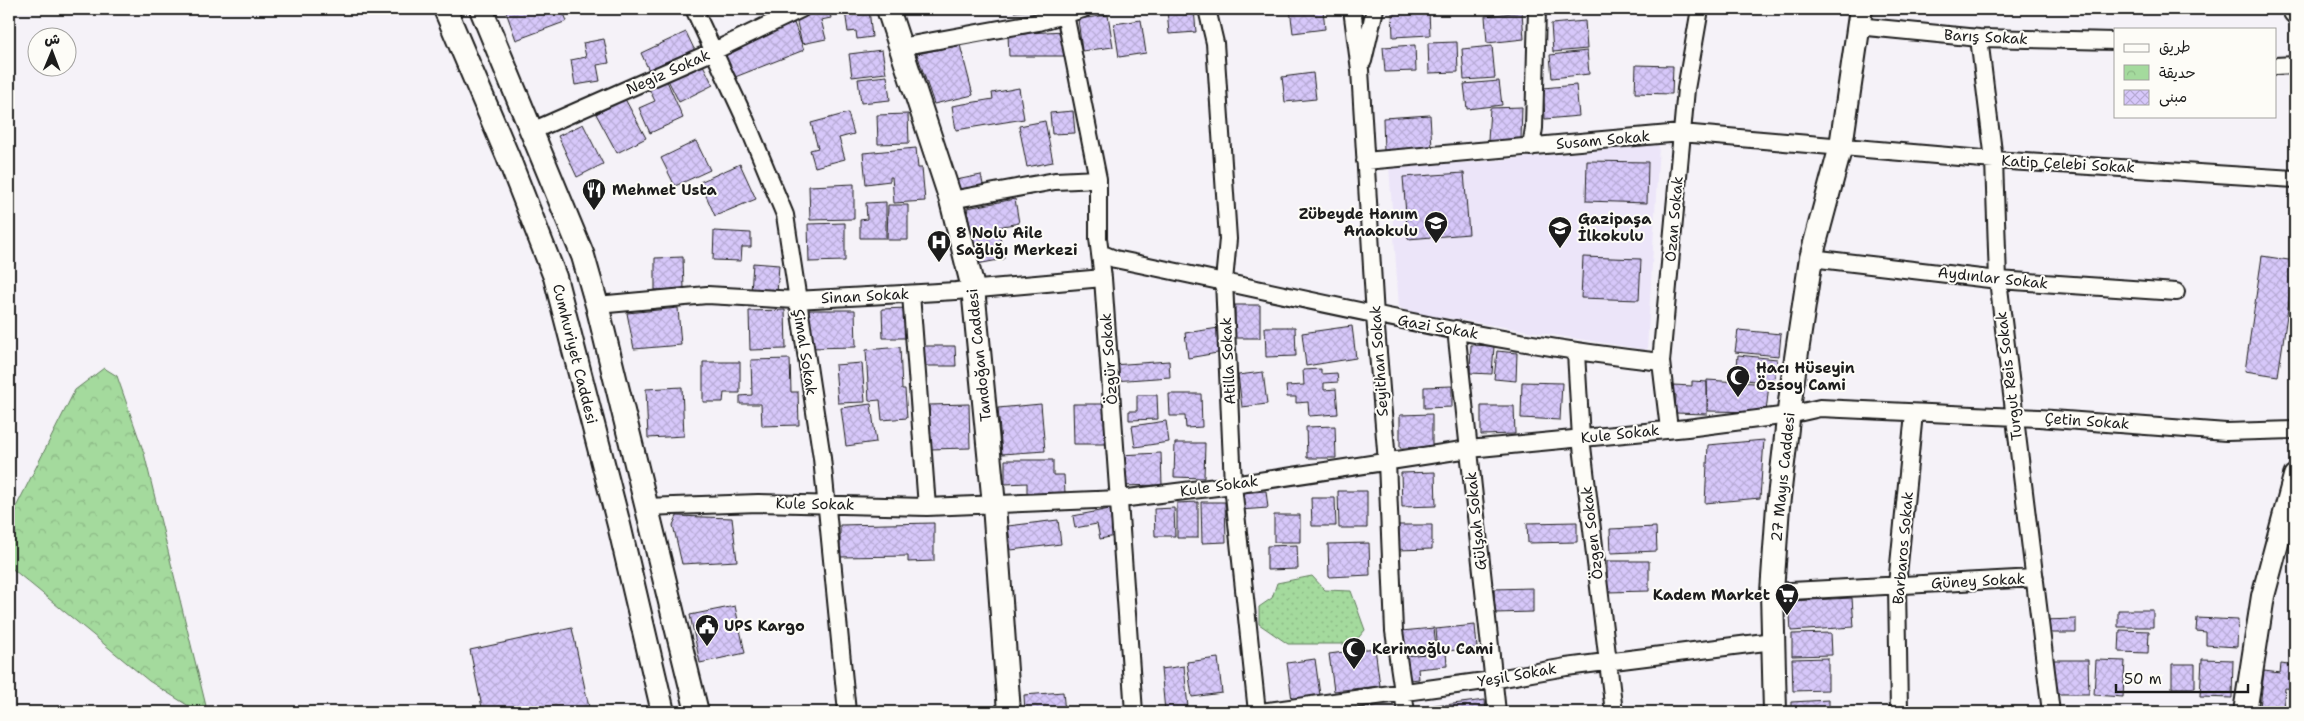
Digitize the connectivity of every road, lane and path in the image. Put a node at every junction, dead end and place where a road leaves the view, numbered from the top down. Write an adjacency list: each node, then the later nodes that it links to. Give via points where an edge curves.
1 (445, 9): 66 (street, Cumhuriyet Caddesi, via 555,277)
2 (481, 9): 21 (street)
3 (694, 9): 17 (street, Şimal Sokak)
4 (801, 9): 17 (street, Negiz Sokak)
5 (888, 9): 16 (street, Tandoğan Caddesi)
6 (1083, 9): 12 (street)
7 (1208, 9): 34 (street, Atilla Sokak, via 1215,43 1228,239)
8 (1352, 9): 20 (street, Seyithan Sokak)
9 (1375, 9): 20 (street)
10 (1537, 9): 24 (street)
11 (1700, 9): 22 (street, Ozan Sokak)
12 (1065, 11): 16 (street, via 1039,22); 27 (street, Özgür Sokak)
13 (1859, 17): 14 (street, Barış Sokak); 23 (street, 27 Mayıs Caddesi)
14 (1979, 38): 15 (street, Barış Sokak); 25 (street, Turgut Reis Sokak)
15 (2114, 41)
16 (900, 47): 29 (street, Tandoğan Caddesi)
17 (714, 51): 21 (street, Negiz Sokak); 38 (street, Şimal Sokak, via 785,215)
18 (2295, 65): 19 (street)
19 (2276, 66)
20 (1360, 70): 26 (street, Seyithan Sokak)
21 (532, 131): 39 (street, via 583,256)
22 (1681, 133): 23 (street, Susam Sokak); 24 (street, Susam Sokak); 43 (street, Ozan Sokak)
23 (1841, 146): 25 (street, Katip Çelebi Sokak); 31 (street, 27 Mayıs Caddesi)
24 (1531, 147): 26 (street, Susam Sokak)
25 (1994, 160): 28 (street, Katip Çelebi Sokak); 33 (street, Turgut Reis Sokak)
26 (1366, 161): 40 (street, Seyithan Sokak)
27 (1098, 179): 29 (street, via 1055,181); 30 (street, Özgür Sokak)
28 (2295, 179)
29 (951, 200): 35 (street, Tandoğan Caddesi)
30 (1100, 253): 32 (street, Özgür Sokak); 34 (street, Gazi Sokak, via 1115,259)
31 (1811, 258): 33 (street, Aydınlar Sokak); 45 (street, 27 Mayıs Caddesi)
32 (1103, 278): 35 (street, Sinan Sokak); 54 (street, Özgür Sokak)
33 (1998, 280): 36 (street, Aydınlar Sokak); 46 (street, Turgut Reis Sokak)
34 (1224, 281): 40 (street, Gazi Sokak); 52 (street, Atilla Sokak)
35 (973, 288): 37 (street, Sinan Sokak); 56 (street, Tandoğan Caddesi)
36 (2176, 292)
37 (911, 294): 38 (street, Sinan Sokak); 58 (street)
38 (796, 300): 39 (street, Sinan Sokak, via 707,295); 55 (street, Şimal Sokak)
39 (597, 305): 57 (street)
40 (1375, 316): 41 (street, Gazi Sokak); 51 (street, Seyithan Sokak)
41 (1456, 329): 42 (street, Gazi Sokak); 50 (street, Gülşah Sokak)
42 (1576, 353): 43 (street, Gazi Sokak); 49 (street, Özgen Sokak)
43 (1661, 362): 47 (street, Ozan Sokak)
44 (1914, 413): 45 (street, Çetin Sokak, via 1820,408); 46 (street, Çetin Sokak); 60 (street, Barbaros Sokak)
45 (1789, 415): 47 (street, Kule Sokak); 61 (street, 27 Mayıs Caddesi)
46 (2014, 417): 48 (street, Çetin Sokak, via 2226,432); 59 (street, Turgut Reis Sokak)
47 (1669, 429): 49 (street, Kule Sokak)
48 (2295, 430)
49 (1581, 438): 50 (street, Kule Sokak); 63 (street, Özgen Sokak)
50 (1469, 449): 51 (street, Kule Sokak); 64 (street, Gülşah Sokak)
51 (1387, 462): 52 (street, Kule Sokak); 65 (street, Seyithan Sokak, via 1394,631)
52 (1233, 485): 54 (street, Kule Sokak); 71 (street, Atilla Sokak)
53 (2294, 486): 78 (street, via 2263,596)
54 (1120, 499): 56 (street, Kule Sokak); 70 (street, Özgür Sokak)
55 (828, 505): 57 (street, Kule Sokak, via 758,503); 58 (street, Kule Sokak); 68 (street, Şimal Sokak)
56 (994, 505): 58 (street, Kule Sokak); 69 (street, Tandoğan Caddesi)
57 (645, 507): 67 (street)
58 (927, 507)
59 (2035, 578): 60 (street, Güney Sokak); 77 (street, Turgut Reis Sokak)
60 (1897, 586): 61 (street, Güney Sokak); 76 (street, Barbaros Sokak)
61 (1772, 592): 62 (street, 27 Mayıs Caddesi)
62 (1774, 640): 63 (street, Yeşil Sokak); 75 (street, 27 Mayıs Caddesi)
63 (1608, 661): 64 (street, Yeşil Sokak); 74 (street, Özgen Sokak)
64 (1492, 680): 65 (street, Yeşil Sokak); 73 (street, Gülşah Sokak)
65 (1405, 692): 71 (street, Yeşil Sokak); 72 (street, Seyithan Sokak)
66 (663, 712)
67 (697, 712)
68 (847, 712)
69 (1009, 712)
70 (1134, 712)
71 (1259, 712)
72 (1406, 712)
73 (1497, 712)
74 (1614, 712)
75 (1775, 712)
76 (1899, 712)
77 (2052, 712)
78 (2245, 712)

